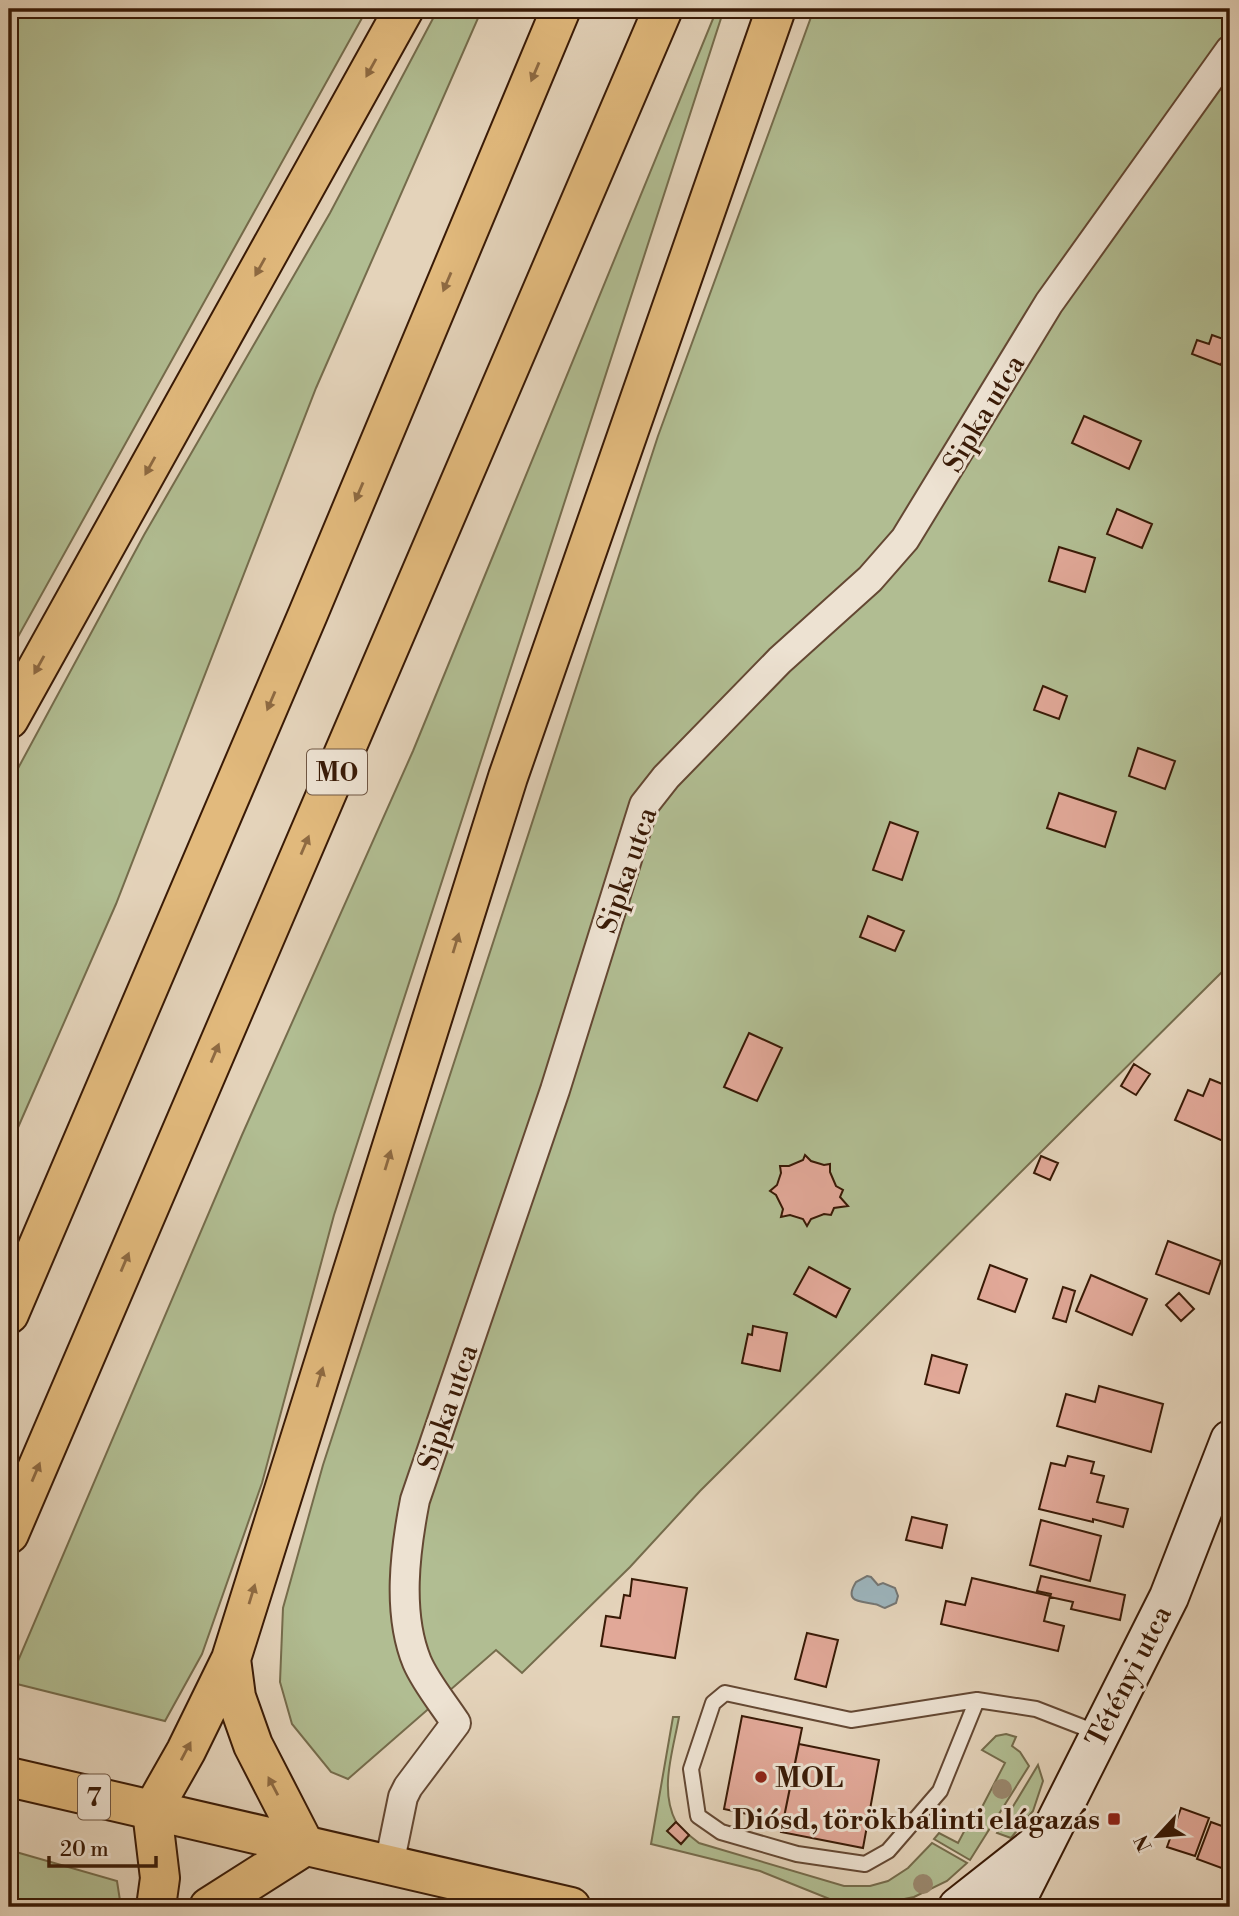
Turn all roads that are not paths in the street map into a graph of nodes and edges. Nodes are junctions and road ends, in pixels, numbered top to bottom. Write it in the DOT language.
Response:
graph roads {
  1 [pos="404,9"];
  2 [pos="561,9"];
  3 [pos="663,9"];
  4 [pos="776,9"];
  5 [pos="1230,50"];
  6 [pos="9,719"];
  7 [pos="9,1314"];
  8 [pos="1230,1440"];
  9 [pos="9,1534"];
  10 [pos="231,1659"];
  11 [pos="978,1700"];
  12 [pos="1100,1733"];
  13 [pos="22,1780"];
  14 [pos="152,1811"];
  15 [pos="1049,1835"];
  16 [pos="305,1846"];
  17 [pos="389,1865"];
  18 [pos="509,1900"];
  19 [pos="156,1907"];
  20 [pos="209,1907"];
  21 [pos="571,1907"];
  22 [pos="958,1907"];
  23 [pos="1013,1907"];
  1 -- 6 [label="main road, one-way"];
  2 -- 7 [label="main road, one-way"];
  9 -- 3 [label="main road, M0, one-way"];
  10 -- 4 [label="main road, one-way"];
  5 -- 17 [label="street, Sipka utca"];
  8 -- 12 [label="street, Tétényi utca"];
  14 -- 10 [label="main road, one-way"];
  16 -- 10 [label="main road, one-way"];
  11 -- 11 [label="lane"];
  11 -- 12 [label="lane"];
  12 -- 15 [label="street, Tétényi utca"];
  13 -- 14 [label="main road, 7"];
  14 -- 16 [label="main road, 7"];
  14 -- 19 [label="main road"];
  15 -- 22 [label="street"];
  15 -- 23 [label="street, Tétényi utca"];
  16 -- 17 [label="main road, 7"];
  16 -- 20 [label="main road"];
  17 -- 18 [label="main road, 7"];
  18 -- 21 [label="main road, 7"];
}
